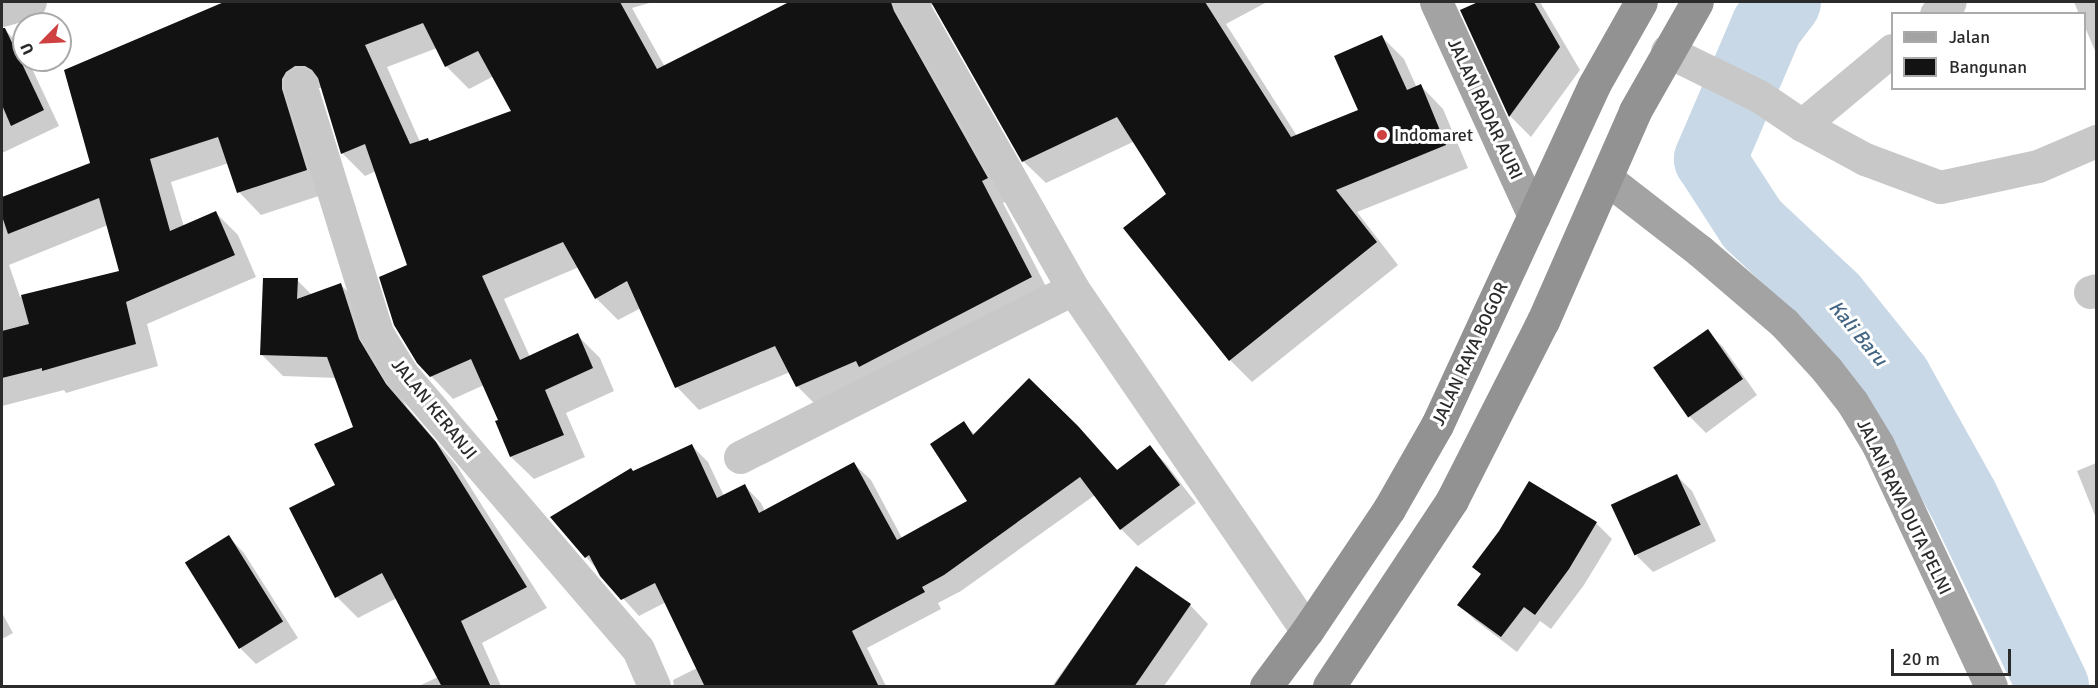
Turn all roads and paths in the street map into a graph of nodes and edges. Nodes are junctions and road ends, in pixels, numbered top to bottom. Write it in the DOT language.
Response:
graph roads {
  1 [pos="30,2"];
  2 [pos="910,2"];
  3 [pos="1436,2"];
  4 [pos="1641,2"];
  5 [pos="1697,2"];
  6 [pos="1950,2"];
  7 [pos="2,10"];
  8 [pos="1938,12"];
  9 [pos="1891,52"];
  10 [pos="1680,58"];
  11 [pos="300,84"];
  12 [pos="1802,125"];
  13 [pos="2097,141"];
  14 [pos="1606,178"];
  15 [pos="1534,216"];
  16 [pos="1073,289"];
  17 [pos="740,457"];
  18 [pos="1307,631"];
  19 [pos="654,687"];
  20 [pos="1266,687"];
  21 [pos="1329,687"];
  22 [pos="1991,687"];
  1 -- 7 [label="street"];
  2 -- 16 [label="street"];
  3 -- 15 [label="main road, JALAN RADAR AURI"];
  4 -- 15 [label="highway, JALAN RAYA BOGOR"];
  5 -- 10 [label="highway"];
  6 -- 8 [label="street"];
  9 -- 12 [label="street"];
  10 -- 12 [label="street"];
  10 -- 14 [label="highway"];
  11 -- 19 [label="street, JALAN KERANJI"];
  12 -- 13 [label="street"];
  14 -- 21 [label="highway"];
  14 -- 22 [label="main road, JALAN RAYA DUTA PELNI"];
  15 -- 18 [label="highway, JALAN RAYA BOGOR"];
  16 -- 17 [label="street"];
  16 -- 18 [label="street"];
  18 -- 20 [label="highway, JALAN RAYA BOGOR"];
}
